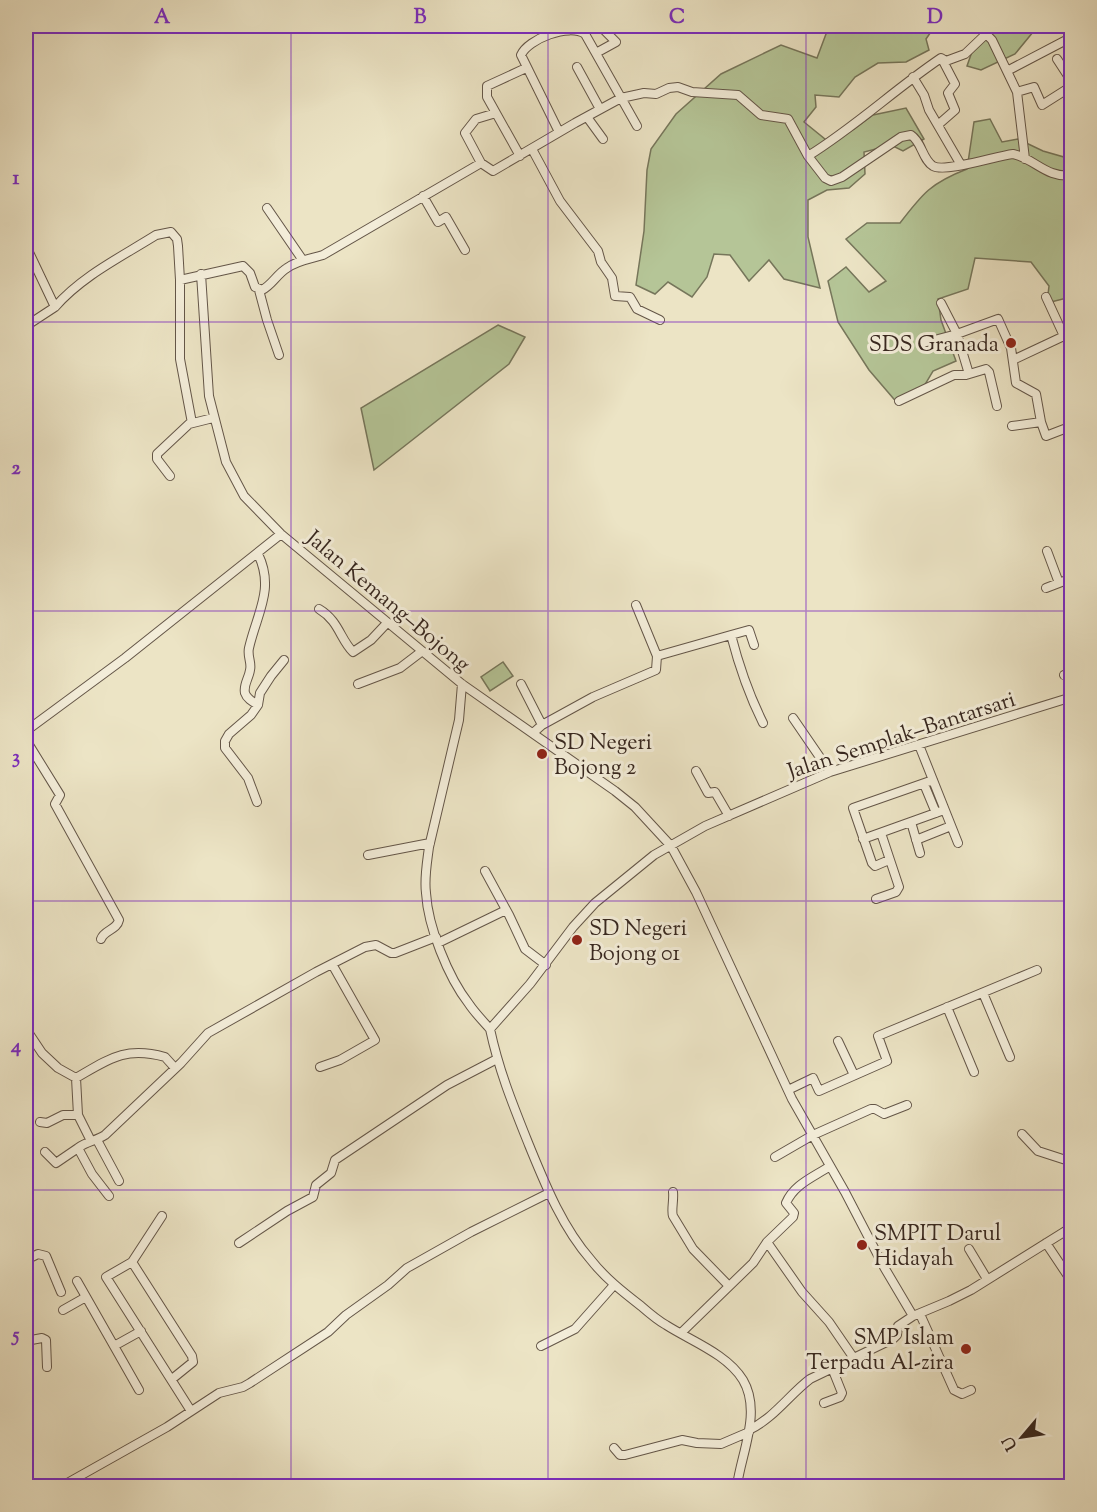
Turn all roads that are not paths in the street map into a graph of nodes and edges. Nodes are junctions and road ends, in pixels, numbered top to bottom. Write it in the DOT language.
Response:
graph roads {
  1 [pos="603,26"];
  2 [pos="1071,37"];
  3 [pos="596,53"];
  4 [pos="1057,59"];
  5 [pos="943,61"];
  6 [pos="577,67"];
  7 [pos="526,68"];
  8 [pos="1007,71"];
  9 [pos="914,77"];
  10 [pos="1071,84"];
  11 [pos="1017,92"];
  12 [pos="621,98"];
  13 [pos="600,110"];
  14 [pos="496,113"];
  15 [pos="587,117"];
  16 [pos="939,124"];
  17 [pos="637,126"];
  18 [pos="559,132"];
  19 [pos="603,139"];
  20 [pos="532,149"];
  21 [pos="520,156"];
  22 [pos="808,156"];
  23 [pos="1025,159"];
  24 [pos="481,163"];
  25 [pos="961,165"];
  26 [pos="1071,175"];
  27 [pos="423,195"];
  28 [pos="267,208"];
  29 [pos="26,246"];
  30 [pos="465,250"];
  31 [pos="302,259"];
  32 [pos="201,274"];
  33 [pos="180,280"];
  34 [pos="259,290"];
  35 [pos="1046,297"];
  36 [pos="941,303"];
  37 [pos="55,308"];
  38 [pos="660,320"];
  39 [pos="26,326"];
  40 [pos="957,334"];
  41 [pos="1064,336"];
  42 [pos="923,343"];
  43 [pos="1071,343"];
  44 [pos="279,355"];
  45 [pos="1013,360"];
  46 [pos="969,374"];
  47 [pos="899,401"];
  48 [pos="997,406"];
  49 [pos="213,418"];
  50 [pos="1041,422"];
  51 [pos="192,423"];
  52 [pos="1012,426"];
  53 [pos="1071,426"];
  54 [pos="170,476"];
  55 [pos="281,534"];
  56 [pos="1047,551"];
  57 [pos="258,554"];
  58 [pos="1071,578"];
  59 [pos="1059,582"];
  60 [pos="1046,588"];
  61 [pos="636,605"];
  62 [pos="318,609"];
  63 [pos="387,623"];
  64 [pos="731,635"];
  65 [pos="754,645"];
  66 [pos="421,652"];
  67 [pos="657,656"];
  68 [pos="284,660"];
  69 [pos="358,684"];
  70 [pos="462,684"];
  71 [pos="521,684"];
  72 [pos="1071,697"];
  73 [pos="258,705"];
  74 [pos="793,718"];
  75 [pos="763,723"];
  76 [pos="542,725"];
  77 [pos="26,730"];
  78 [pos="533,733"];
  79 [pos="26,740"];
  80 [pos="919,745"];
  81 [pos="696,771"];
  82 [pos="830,772"];
  83 [pos="928,782"];
  84 [pos="257,802"];
  85 [pos="940,811"];
  86 [pos="729,816"];
  87 [pos="911,822"];
  88 [pos="951,826"];
  89 [pos="881,833"];
  90 [pos="864,839"];
  91 [pos="916,840"];
  92 [pos="430,843"];
  93 [pos="958,843"];
  94 [pos="671,846"];
  95 [pos="920,853"];
  96 [pos="368,855"];
  97 [pos="889,860"];
  98 [pos="484,871"];
  99 [pos="876,899"];
  100 [pos="506,910"];
  101 [pos="101,939"];
  102 [pos="437,940"];
  103 [pos="332,964"];
  104 [pos="546,965"];
  105 [pos="1037,970"];
  106 [pos="983,993"];
  107 [pos="947,1007"];
  108 [pos="26,1029"];
  109 [pos="490,1029"];
  110 [pos="838,1041"];
  111 [pos="1010,1057"];
  112 [pos="497,1059"];
  113 [pos="320,1067"];
  114 [pos="175,1068"];
  115 [pos="974,1072"];
  116 [pos="854,1075"];
  117 [pos="76,1078"];
  118 [pos="788,1090"];
  119 [pos="907,1105"];
  120 [pos="78,1115"];
  121 [pos="40,1122"];
  122 [pos="1022,1134"];
  123 [pos="813,1135"];
  124 [pos="94,1141"];
  125 [pos="78,1148"];
  126 [pos="45,1152"];
  127 [pos="775,1158"];
  128 [pos="1071,1162"];
  129 [pos="830,1166"];
  130 [pos="119,1182"];
  131 [pos="673,1192"];
  132 [pos="549,1193"];
  133 [pos="109,1196"];
  134 [pos="162,1216"];
  135 [pos="1071,1227"];
  136 [pos="767,1242"];
  137 [pos="239,1243"];
  138 [pos="1046,1243"];
  139 [pos="969,1249"];
  140 [pos="26,1260"];
  141 [pos="132,1262"];
  142 [pos="987,1279"];
  143 [pos="77,1281"];
  144 [pos="1071,1282"];
  145 [pos="614,1285"];
  146 [pos="729,1286"];
  147 [pos="62,1292"];
  148 [pos="86,1297"];
  149 [pos="63,1311"];
  150 [pos="916,1315"];
  151 [pos="141,1331"];
  152 [pos="681,1333"];
  153 [pos="26,1341"];
  154 [pos="114,1346"];
  155 [pos="541,1346"];
  156 [pos="853,1357"];
  157 [pos="47,1367"];
  158 [pos="832,1368"];
  159 [pos="172,1380"];
  160 [pos="140,1390"];
  161 [pos="971,1390"];
  162 [pos="824,1403"];
  163 [pos="191,1411"];
  164 [pos="749,1431"];
  165 [pos="614,1448"];
  166 [pos="26,1477"];
  167 [pos="31,1486"];
  168 [pos="62,1486"];
  169 [pos="737,1486"];
  1 -- 3 [label="street"];
  2 -- 8 [label="street"];
  3 -- 7 [label="street"];
  3 -- 12 [label="street"];
  4 -- 10 [label="street"];
  5 -- 8 [label="street"];
  5 -- 9 [label="street"];
  5 -- 16 [label="street"];
  6 -- 13 [label="street"];
  7 -- 14 [label="street"];
  7 -- 18 [label="street"];
  8 -- 11 [label="street"];
  9 -- 16 [label="street"];
  9 -- 22 [label="street"];
  10 -- 11 [label="street"];
  11 -- 23 [label="street"];
  12 -- 13 [label="street"];
  12 -- 17 [label="street"];
  12 -- 22 [label="street"];
  13 -- 15 [label="street"];
  14 -- 21 [label="street"];
  14 -- 24 [label="street"];
  15 -- 18 [label="street"];
  15 -- 19 [label="street"];
  16 -- 25 [label="street"];
  18 -- 20 [label="street"];
  20 -- 21 [label="street"];
  20 -- 38 [label="street"];
  21 -- 24 [label="street"];
  22 -- 25 [label="street"];
  23 -- 25 [label="street"];
  23 -- 26 [label="street"];
  24 -- 27 [label="street"];
  27 -- 30 [label="street"];
  27 -- 31 [label="street"];
  28 -- 31 [label="street"];
  29 -- 37 [label="street"];
  31 -- 34 [label="street"];
  32 -- 33 [label="street"];
  32 -- 34 [label="street"];
  32 -- 49 [label="street"];
  33 -- 37 [label="street"];
  33 -- 51 [label="street"];
  34 -- 44 [label="street"];
  35 -- 41 [label="street"];
  36 -- 40 [label="street"];
  37 -- 39 [label="street"];
  40 -- 42 [label="street"];
  40 -- 45 [label="street"];
  40 -- 46 [label="street"];
  41 -- 43 [label="street"];
  41 -- 45 [label="street"];
  45 -- 50 [label="street"];
  46 -- 47 [label="street"];
  46 -- 48 [label="street"];
  49 -- 51 [label="street"];
  49 -- 55 [label="street"];
  50 -- 52 [label="street"];
  50 -- 53 [label="street"];
  51 -- 54 [label="street"];
  55 -- 57 [label="street, Jalan Kemang–Bojong"];
  55 -- 63 [label="street, Jalan Kemang–Bojong"];
  56 -- 59 [label="street"];
  57 -- 73 [label="street"];
  57 -- 77 [label="street, Jalan Kemang–Bojong"];
  58 -- 59 [label="street"];
  59 -- 60 [label="street"];
  61 -- 67 [label="street"];
  62 -- 63 [label="street"];
  63 -- 66 [label="street, Jalan Kemang–Bojong"];
  64 -- 65 [label="street"];
  64 -- 67 [label="street"];
  64 -- 75 [label="street"];
  66 -- 69 [label="street"];
  66 -- 70 [label="street, Jalan Kemang–Bojong"];
  67 -- 76 [label="street"];
  68 -- 73 [label="street"];
  70 -- 78 [label="street, Jalan Kemang–Bojong"];
  70 -- 92 [label="street"];
  71 -- 76 [label="street"];
  72 -- 80 [label="street, Jalan Semplak–Bantarsari"];
  73 -- 84 [label="street"];
  74 -- 82 [label="street"];
  76 -- 78 [label="street"];
  78 -- 94 [label="street, Jalan Kemang–Bojong"];
  79 -- 101 [label="street"];
  80 -- 82 [label="street, Jalan Semplak–Bantarsari"];
  80 -- 83 [label="street"];
  81 -- 86 [label="street"];
  82 -- 86 [label="street, Jalan Semplak–Bantarsari"];
  83 -- 85 [label="street"];
  83 -- 90 [label="street"];
  85 -- 87 [label="street"];
  85 -- 88 [label="street"];
  86 -- 94 [label="street, Jalan Semplak–Bantarsari"];
  87 -- 89 [label="street"];
  87 -- 91 [label="street"];
  88 -- 91 [label="street"];
  88 -- 93 [label="street"];
  89 -- 90 [label="street"];
  89 -- 97 [label="street"];
  90 -- 97 [label="street"];
  91 -- 95 [label="street"];
  92 -- 96 [label="street"];
  92 -- 102 [label="street"];
  94 -- 104 [label="street, Jalan Semplak–Bantarsari"];
  94 -- 118 [label="street, Jalan Kemang–Bojong"];
  97 -- 99 [label="street"];
  98 -- 100 [label="street"];
  100 -- 102 [label="street"];
  100 -- 104 [label="street"];
  102 -- 103 [label="street"];
  102 -- 109 [label="street"];
  103 -- 113 [label="street"];
  103 -- 114 [label="street"];
  104 -- 109 [label="street, Jalan Semplak–Bantarsari"];
  105 -- 106 [label="street"];
  106 -- 107 [label="street"];
  106 -- 111 [label="street"];
  107 -- 115 [label="street"];
  107 -- 116 [label="street"];
  108 -- 117 [label="street"];
  109 -- 112 [label="street"];
  110 -- 116 [label="street"];
  112 -- 132 [label="street"];
  112 -- 137 [label="street"];
  114 -- 117 [label="street"];
  114 -- 124 [label="street"];
  116 -- 118 [label="street"];
  117 -- 120 [label="street"];
  118 -- 123 [label="street, Jalan Kemang–Bojong"];
  119 -- 123 [label="street"];
  120 -- 121 [label="street"];
  120 -- 124 [label="street"];
  122 -- 128 [label="street"];
  123 -- 127 [label="street"];
  123 -- 129 [label="street, Jalan Kemang–Bojong"];
  124 -- 125 [label="street"];
  124 -- 130 [label="street"];
  125 -- 126 [label="street"];
  125 -- 133 [label="street"];
  129 -- 136 [label="street"];
  129 -- 150 [label="street, Jalan Kemang–Bojong"];
  131 -- 146 [label="street"];
  132 -- 145 [label="street"];
  132 -- 163 [label="street"];
  134 -- 141 [label="street"];
  135 -- 138 [label="street"];
  136 -- 146 [label="street"];
  136 -- 156 [label="street"];
  138 -- 142 [label="street"];
  138 -- 144 [label="street"];
  139 -- 142 [label="street"];
  140 -- 147 [label="street"];
  141 -- 151 [label="street"];
  141 -- 159 [label="street"];
  142 -- 150 [label="street"];
  143 -- 148 [label="street"];
  145 -- 152 [label="street"];
  145 -- 155 [label="street"];
  146 -- 152 [label="street"];
  148 -- 149 [label="street"];
  148 -- 154 [label="street"];
  150 -- 156 [label="street"];
  150 -- 161 [label="street, Jalan Kemang–Bojong"];
  151 -- 154 [label="street"];
  151 -- 159 [label="street"];
  152 -- 164 [label="street"];
  153 -- 157 [label="street"];
  154 -- 160 [label="street"];
  156 -- 158 [label="street"];
  158 -- 162 [label="street"];
  158 -- 164 [label="street"];
  159 -- 163 [label="street"];
  163 -- 168 [label="street"];
  164 -- 165 [label="street"];
  164 -- 169 [label="street"];
  166 -- 167 [label="street"];
}
